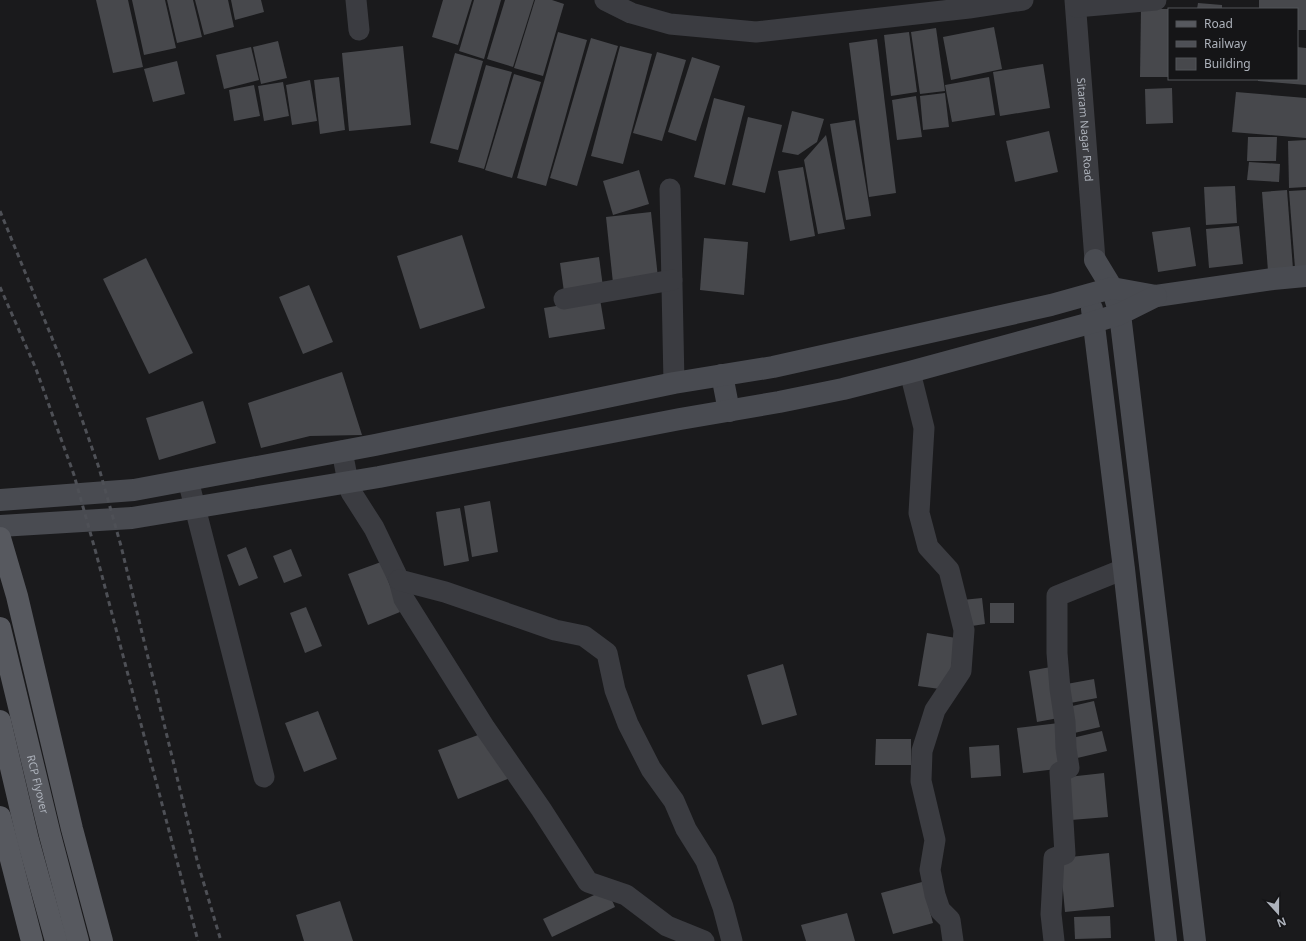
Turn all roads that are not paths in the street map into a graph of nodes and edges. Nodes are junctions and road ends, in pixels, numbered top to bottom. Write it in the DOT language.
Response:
graph roads {
  1 [pos="356,0"];
  2 [pos="605,0"];
  3 [pos="1023,0"];
  4 [pos="1156,0"];
  5 [pos="1076,4"];
  6 [pos="359,30"];
  7 [pos="670,189"];
  8 [pos="1095,260"];
  9 [pos="1306,276"];
  10 [pos="672,280"];
  11 [pos="1112,288"];
  12 [pos="1090,294"];
  13 [pos="1156,296"];
  14 [pos="564,299"];
  15 [pos="1120,314"];
  16 [pos="1094,322"];
  17 [pos="910,372"];
  18 [pos="722,375"];
  19 [pos="674,383"];
  20 [pos="729,411"];
  21 [pos="342,452"];
  22 [pos="188,480"];
  23 [pos="348,482"];
  24 [pos="0,500"];
  25 [pos="195,508"];
  26 [pos="0,526"];
  27 [pos="0,538"];
  28 [pos="1124,569"];
  29 [pos="400,580"];
  30 [pos="0,628"];
  31 [pos="0,722"];
  32 [pos="264,778"];
  33 [pos="0,817"];
  34 [pos="32,941"];
  35 [pos="56,941"];
  36 [pos="78,941"];
  37 [pos="102,941"];
  38 [pos="704,941"];
  39 [pos="732,941"];
  40 [pos="953,941"];
  41 [pos="1054,941"];
  42 [pos="1166,941"];
  43 [pos="1195,941"];
  1 -- 6 [label="street"];
  2 -- 3 [label="street"];
  4 -- 5 [label="street"];
  5 -- 8 [label="street, Sitaram Nagar Road"];
  7 -- 10 [label="street"];
  8 -- 11 [label="street"];
  8 -- 12 [label="street"];
  9 -- 13 [label="street"];
  10 -- 14 [label="street"];
  10 -- 19 [label="street"];
  11 -- 12 [label="street"];
  11 -- 13 [label="street"];
  11 -- 15 [label="street"];
  12 -- 16 [label="street"];
  12 -- 18 [label="street"];
  13 -- 15 [label="street"];
  15 -- 16 [label="street"];
  15 -- 43 [label="street"];
  16 -- 17 [label="street"];
  16 -- 28 [label="street"];
  17 -- 20 [label="street"];
  17 -- 40 [label="street"];
  18 -- 19 [label="street"];
  18 -- 20 [label="street"];
  19 -- 21 [label="street"];
  20 -- 23 [label="street"];
  21 -- 22 [label="street"];
  21 -- 23 [label="street"];
  22 -- 24 [label="street"];
  22 -- 25 [label="street"];
  23 -- 25 [label="street"];
  23 -- 29 [label="street"];
  25 -- 26 [label="street"];
  25 -- 32 [label="street"];
  27 -- 37 [label="main road"];
  28 -- 41 [label="street"];
  28 -- 42 [label="street"];
  29 -- 38 [label="street"];
  29 -- 39 [label="street"];
  30 -- 36 [label="main road, RCP Flyover"];
  31 -- 35 [label="main road, RCP Flyover"];
  33 -- 34 [label="main road"];
}
